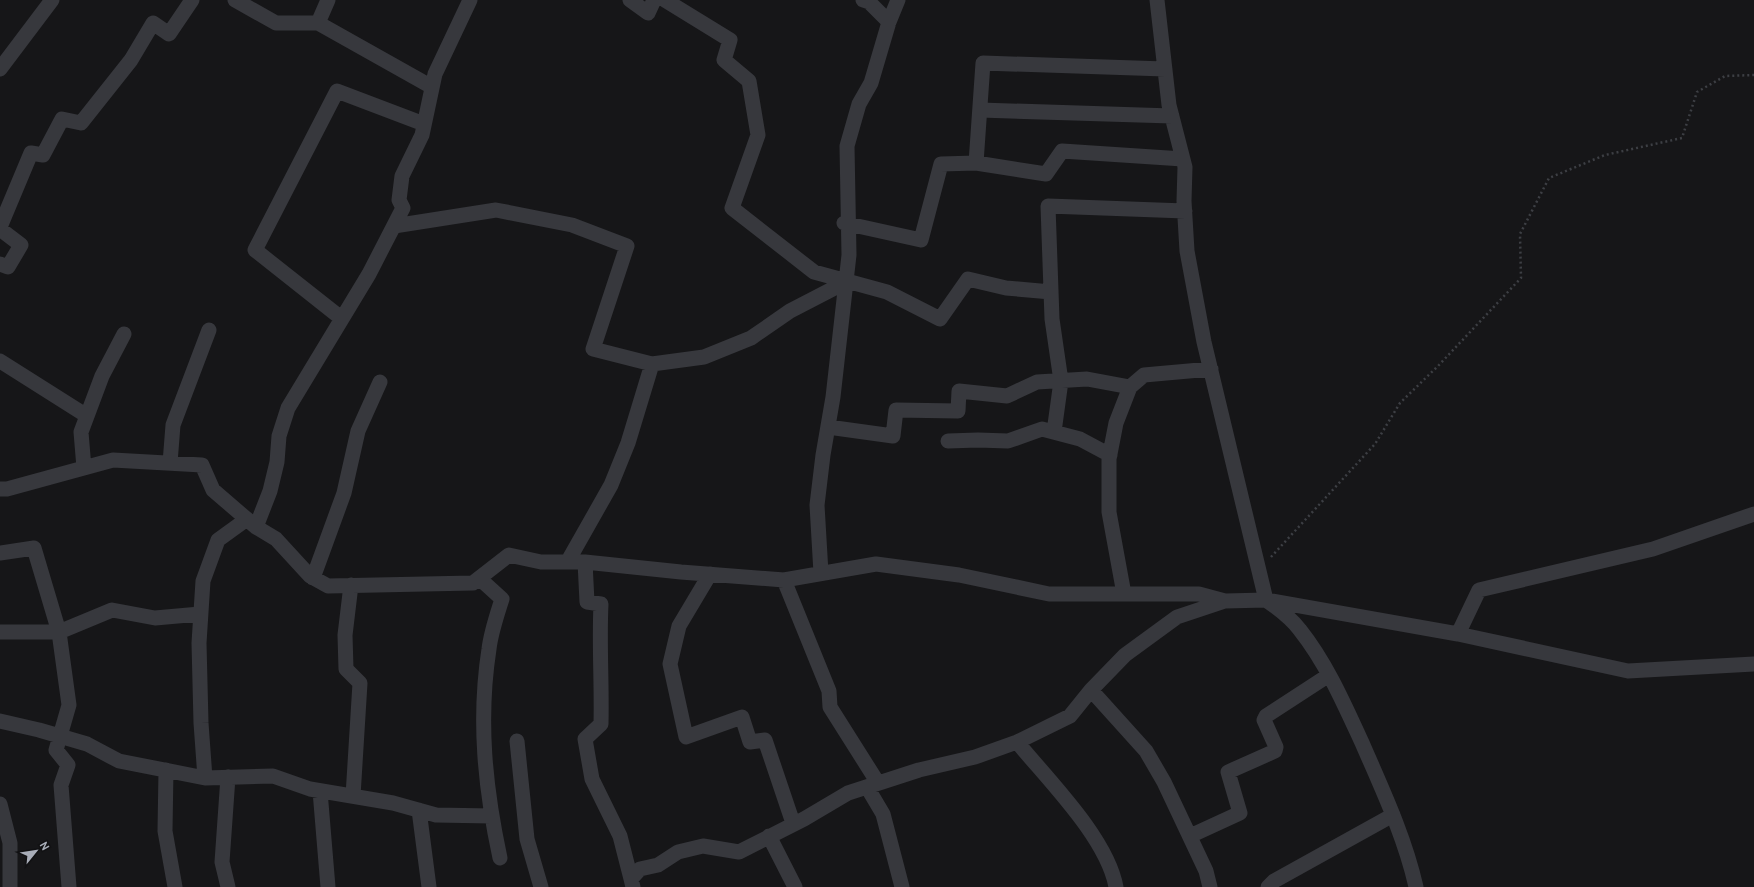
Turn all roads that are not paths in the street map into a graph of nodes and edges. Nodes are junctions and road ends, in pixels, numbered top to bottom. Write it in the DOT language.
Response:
graph roads {
  1 [pos="52,0"];
  2 [pos="192,0"];
  3 [pos="235,0"];
  4 [pos="328,0"];
  5 [pos="470,0"];
  6 [pos="630,0"];
  7 [pos="654,0"];
  8 [pos="665,0"];
  9 [pos="862,0"];
  10 [pos="898,0"];
  11 [pos="1157,0"];
  12 [pos="889,22"];
  13 [pos="318,23"];
  14 [pos="0,68"];
  15 [pos="1165,69"];
  16 [pos="432,87"];
  17 [pos="980,110"];
  18 [pos="1172,116"];
  19 [pos="424,124"];
  20 [pos="1183,158"];
  21 [pos="976,163"];
  22 [pos="1185,212"];
  23 [pos="846,223"];
  24 [pos="394,226"];
  25 [pos="0,228"];
  26 [pos="0,264"];
  27 [pos="846,282"];
  28 [pos="1051,292"];
  29 [pos="341,318"];
  30 [pos="209,330"];
  31 [pos="124,334"];
  32 [pos="0,361"];
  33 [pos="652,364"];
  34 [pos="1211,369"];
  35 [pos="1061,381"];
  36 [pos="380,382"];
  37 [pos="1130,387"];
  38 [pos="87,416"];
  39 [pos="828,427"];
  40 [pos="1054,432"];
  41 [pos="948,441"];
  42 [pos="1110,454"];
  43 [pos="170,463"];
  44 [pos="84,468"];
  45 [pos="0,489"];
  46 [pos="1754,514"];
  47 [pos="251,523"];
  48 [pos="0,553"];
  49 [pos="568,561"];
  50 [pos="585,562"];
  51 [pos="821,573"];
  52 [pos="710,574"];
  53 [pos="313,578"];
  54 [pos="479,578"];
  55 [pos="784,580"];
  56 [pos="352,585"];
  57 [pos="1124,594"];
  58 [pos="1266,600"];
  59 [pos="1225,601"];
  60 [pos="200,614"];
  61 [pos="0,632"];
  62 [pos="59,632"];
  63 [pos="1458,634"];
  64 [pos="1754,664"];
  65 [pos="1329,675"];
  66 [pos="1091,690"];
  67 [pos="0,721"];
  68 [pos="60,736"];
  69 [pos="517,741"];
  70 [pos="1017,742"];
  71 [pos="166,770"];
  72 [pos="228,777"];
  73 [pos="205,778"];
  74 [pos="872,785"];
  75 [pos="320,790"];
  76 [pos="353,796"];
  77 [pos="0,804"];
  78 [pos="419,810"];
  79 [pos="1393,815"];
  80 [pos="491,816"];
  81 [pos="794,823"];
  82 [pos="769,836"];
  83 [pos="1190,836"];
  84 [pos="500,858"];
  85 [pos="632,883"];
  86 [pos="10,887"];
  87 [pos="69,887"];
  88 [pos="175,887"];
  89 [pos="228,887"];
  90 [pos="328,887"];
  91 [pos="429,887"];
  92 [pos="541,887"];
  93 [pos="795,887"];
  94 [pos="902,887"];
  95 [pos="1116,887"];
  96 [pos="1210,887"];
  97 [pos="1268,887"];
  98 [pos="1416,887"];
  1 -- 14 [label="street"];
  2 -- 25 [label="street"];
  3 -- 13 [label="street"];
  4 -- 13 [label="street"];
  5 -- 16 [label="street"];
  6 -- 7 [label="street"];
  8 -- 27 [label="street"];
  9 -- 12 [label="street"];
  10 -- 12 [label="street"];
  11 -- 15 [label="street"];
  12 -- 23 [label="street"];
  13 -- 16 [label="street"];
  15 -- 17 [label="street"];
  15 -- 18 [label="street"];
  16 -- 19 [label="street"];
  17 -- 18 [label="street"];
  17 -- 21 [label="street"];
  18 -- 20 [label="street"];
  19 -- 24 [label="street"];
  19 -- 29 [label="street"];
  20 -- 21 [label="street"];
  20 -- 22 [label="street"];
  21 -- 23 [label="street"];
  22 -- 28 [label="street"];
  22 -- 34 [label="street"];
  23 -- 27 [label="street"];
  24 -- 29 [label="street"];
  24 -- 33 [label="street"];
  25 -- 26 [label="street"];
  27 -- 28 [label="street"];
  27 -- 33 [label="street"];
  27 -- 39 [label="street"];
  28 -- 35 [label="street"];
  29 -- 47 [label="street"];
  30 -- 43 [label="street"];
  31 -- 38 [label="street"];
  32 -- 38 [label="street"];
  33 -- 49 [label="street"];
  34 -- 37 [label="street"];
  34 -- 58 [label="street"];
  35 -- 37 [label="street"];
  35 -- 39 [label="street"];
  35 -- 40 [label="street"];
  36 -- 53 [label="street"];
  37 -- 42 [label="street"];
  38 -- 44 [label="street"];
  39 -- 51 [label="street"];
  40 -- 41 [label="street"];
  40 -- 42 [label="street"];
  42 -- 57 [label="street"];
  43 -- 44 [label="street"];
  43 -- 47 [label="street"];
  44 -- 45 [label="street"];
  46 -- 63 [label="street"];
  47 -- 53 [label="street"];
  47 -- 60 [label="street"];
  48 -- 62 [label="street"];
  49 -- 50 [label="street"];
  49 -- 54 [label="street"];
  50 -- 52 [label="street"];
  50 -- 85 [label="street"];
  51 -- 55 [label="street"];
  51 -- 57 [label="street"];
  52 -- 55 [label="street"];
  52 -- 81 [label="street"];
  53 -- 56 [label="street"];
  54 -- 56 [label="street"];
  54 -- 80 [label="street"];
  55 -- 74 [label="street"];
  56 -- 76 [label="street"];
  57 -- 59 [label="street"];
  58 -- 59 [label="street"];
  58 -- 63 [label="street"];
  58 -- 65 [label="street"];
  59 -- 66 [label="street"];
  60 -- 62 [label="street"];
  60 -- 73 [label="street"];
  61 -- 62 [label="street"];
  62 -- 68 [label="street"];
  63 -- 64 [label="street"];
  65 -- 79 [label="street"];
  65 -- 83 [label="street"];
  66 -- 70 [label="street"];
  66 -- 83 [label="street"];
  67 -- 68 [label="street"];
  68 -- 71 [label="street"];
  68 -- 87 [label="street"];
  69 -- 92 [label="street"];
  70 -- 74 [label="street"];
  70 -- 95 [label="street"];
  71 -- 73 [label="street"];
  71 -- 88 [label="street"];
  72 -- 73 [label="street"];
  72 -- 75 [label="street"];
  72 -- 89 [label="street"];
  74 -- 81 [label="street"];
  74 -- 94 [label="street"];
  75 -- 76 [label="street"];
  75 -- 90 [label="street"];
  76 -- 78 [label="street"];
  77 -- 86 [label="street"];
  78 -- 80 [label="street"];
  78 -- 91 [label="street"];
  79 -- 97 [label="street"];
  79 -- 98 [label="street"];
  80 -- 84 [label="street"];
  81 -- 82 [label="street"];
  82 -- 85 [label="street"];
  82 -- 93 [label="street"];
  83 -- 96 [label="street"];
}
